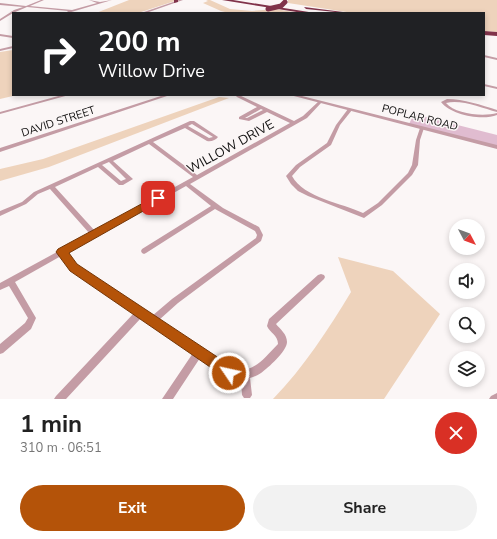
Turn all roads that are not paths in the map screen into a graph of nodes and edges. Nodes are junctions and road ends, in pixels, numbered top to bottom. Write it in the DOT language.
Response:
graph roads {
  1 [pos="43,0"];
  2 [pos="90,0"];
  3 [pos="111,0"];
  4 [pos="182,0"];
  5 [pos="224,0"];
  6 [pos="255,0"];
  7 [pos="176,1"];
  8 [pos="217,1"];
  9 [pos="285,1"];
  10 [pos="100,3"];
  11 [pos="0,4"];
  12 [pos="29,6"];
  13 [pos="231,7"];
  14 [pos="253,10"];
  15 [pos="72,11"];
  16 [pos="13,12"];
  17 [pos="68,12"];
  18 [pos="146,12"];
  19 [pos="306,12"];
  20 [pos="336,12"];
  21 [pos="12,13"];
  22 [pos="0,20"];
  23 [pos="485,33"];
  24 [pos="497,34"];
  25 [pos="0,35"];
  26 [pos="485,36"];
  27 [pos="12,37"];
  28 [pos="497,38"];
  29 [pos="11,47"];
  30 [pos="0,50"];
  31 [pos="485,56"];
  32 [pos="497,59"];
  33 [pos="485,85"];
  34 [pos="497,88"];
  35 [pos="63,96"];
  36 [pos="165,96"];
  37 [pos="238,96"];
  38 [pos="296,96"];
  39 [pos="320,102"];
  40 [pos="261,107"];
  41 [pos="267,110"];
  42 [pos="350,110"];
  43 [pos="497,112"];
  44 [pos="0,113"];
  45 [pos="293,123"];
  46 [pos="185,126"];
  47 [pos="422,128"];
  48 [pos="149,142"];
  49 [pos="497,147"];
  50 [pos="0,150"];
  51 [pos="108,160"];
  52 [pos="99,164"];
  53 [pos="197,177"];
  54 [pos="185,183"];
  55 [pos="51,186"];
  56 [pos="215,206"];
  57 [pos="0,214"];
  58 [pos="94,234"];
  59 [pos="144,251"];
  60 [pos="62,252"];
  61 [pos="321,277"];
  62 [pos="10,281"];
  63 [pos="0,286"];
  64 [pos="140,313"];
  65 [pos="152,321"];
  66 [pos="0,350"];
  67 [pos="199,352"];
  68 [pos="245,376"];
  69 [pos="247,395"];
  70 [pos="497,398"];
  71 [pos="59,399"];
  72 [pos="167,399"];
  73 [pos="494,399"];
  1 -- 12 [label="street"];
  2 -- 10 [label="street"];
  3 -- 10 [label="street"];
  4 -- 7 [label="street"];
  5 -- 19 [label="highway"];
  6 -- 20 [label="highway"];
  7 -- 18 [label="street"];
  8 -- 13 [label="highway"];
  9 -- 14 [label="highway, bridge"];
  10 -- 15 [label="street"];
  11 -- 12 [label="street"];
  12 -- 15 [label="street"];
  12 -- 16 [label="street"];
  15 -- 17 [label="street"];
  21 -- 22 [label="street"];
  23 -- 24 [label="highway"];
  25 -- 27 [label="street"];
  26 -- 28 [label="highway"];
  29 -- 30 [label="street"];
  31 -- 32 [label="street"];
  33 -- 34 [label="street"];
  35 -- 44 [label="street"];
  36 -- 50 [label="street, DAVID STREET"];
  37 -- 40 [label="street"];
  38 -- 39 [label="street, POPLAR ROAD"];
  39 -- 42 [label="street, POPLAR ROAD"];
  39 -- 45 [label="street, WILLOW DRIVE"];
  40 -- 41 [label="street"];
  40 -- 41 [label="street"];
  41 -- 45 [label="street"];
  42 -- 47 [label="street, POPLAR ROAD"];
  42 -- 47 [label="street"];
  43 -- 43 [label="street"];
  45 -- 53 [label="street, WILLOW DRIVE"];
  46 -- 46 [label="street"];
  46 -- 48 [label="street"];
  47 -- 49 [label="street, POPLAR ROAD"];
  48 -- 51 [label="street"];
  48 -- 53 [label="street"];
  51 -- 52 [label="street"];
  51 -- 52 [label="street"];
  52 -- 55 [label="street"];
  53 -- 54 [label="street, WILLOW DRIVE"];
  54 -- 56 [label="street"];
  54 -- 58 [label="street, WILLOW DRIVE"];
  55 -- 57 [label="street"];
  55 -- 58 [label="street"];
  56 -- 59 [label="street"];
  56 -- 65 [label="street"];
  58 -- 60 [label="street, WILLOW DRIVE"];
  60 -- 62 [label="street, WILLOW DRIVE"];
  60 -- 64 [label="street"];
  61 -- 68 [label="street"];
  62 -- 63 [label="street, WILLOW DRIVE"];
  62 -- 66 [label="street"];
  64 -- 65 [label="street"];
  64 -- 71 [label="street"];
  65 -- 67 [label="street"];
  67 -- 68 [label="street"];
  67 -- 72 [label="street"];
  68 -- 69 [label="street"];
  70 -- 73 [label="street"];
}
